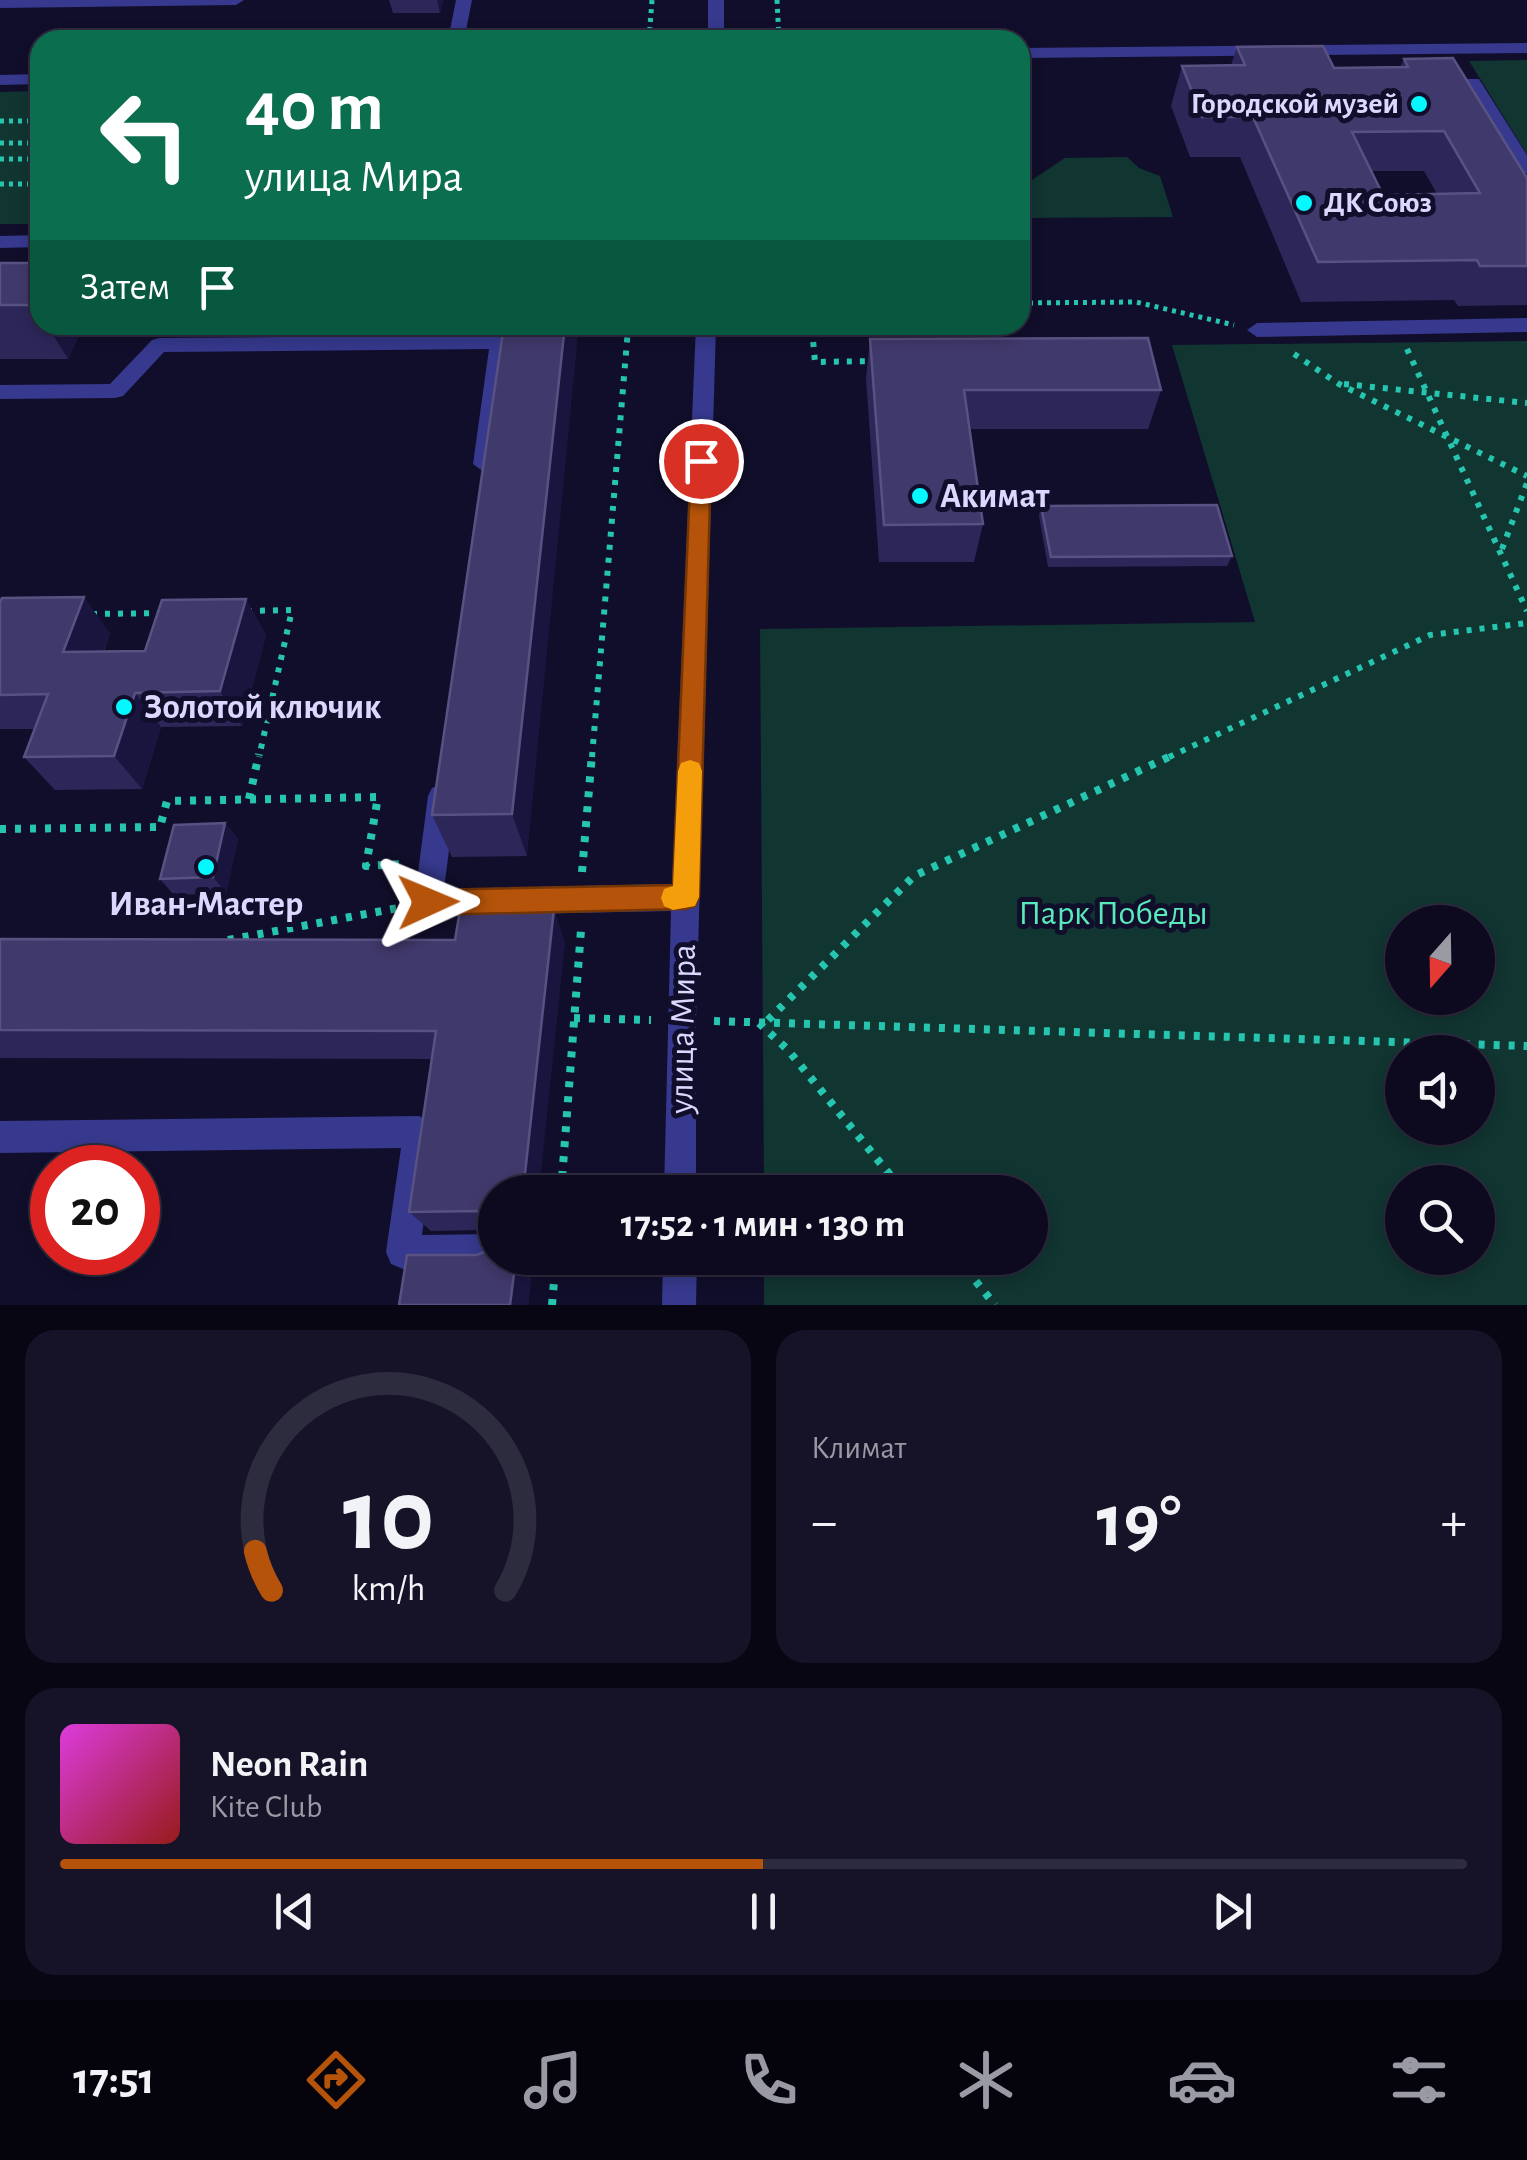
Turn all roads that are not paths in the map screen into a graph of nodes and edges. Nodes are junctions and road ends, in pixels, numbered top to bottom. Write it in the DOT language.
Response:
graph roads {
  1 [pos="198,0"];
  2 [pos="236,0"];
  3 [pos="464,0"];
  4 [pos="716,0"];
  5 [pos="0,3"];
  6 [pos="458,30"];
  7 [pos="716,30"];
  8 [pos="1527,38"];
  9 [pos="1030,41"];
  10 [pos="1527,48"];
  11 [pos="1030,53"];
  12 [pos="0,80"];
  13 [pos="30,80"];
  14 [pos="1473,83"];
  15 [pos="1527,170"];
  16 [pos="0,242"];
  17 [pos="30,242"];
  18 [pos="1527,324"];
  19 [pos="1258,330"];
  20 [pos="706,335"];
  21 [pos="0,392"];
  22 [pos="480,496"];
  23 [pos="446,767"];
  24 [pos="686,897"];
  25 [pos="0,1137"];
  26 [pos="680,1175"];
  27 [pos="478,1250"];
  28 [pos="679,1275"];
  29 [pos="678,1305"];
  1 -- 2 [label="street"];
  1 -- 5 [label="street"];
  3 -- 6 [label="street"];
  4 -- 7 [label="street"];
  8 -- 9 [label="street"];
  10 -- 11 [label="street"];
  12 -- 13 [label="street"];
  14 -- 15 [label="street"];
  16 -- 17 [label="street"];
  18 -- 19 [label="street"];
  20 -- 24 [label="street, улица Мира"];
  21 -- 22 [label="street"];
  23 -- 24 [label="street"];
  24 -- 26 [label="street, улица Мира"];
  25 -- 27 [label="street"];
  28 -- 29 [label="street"];
}
